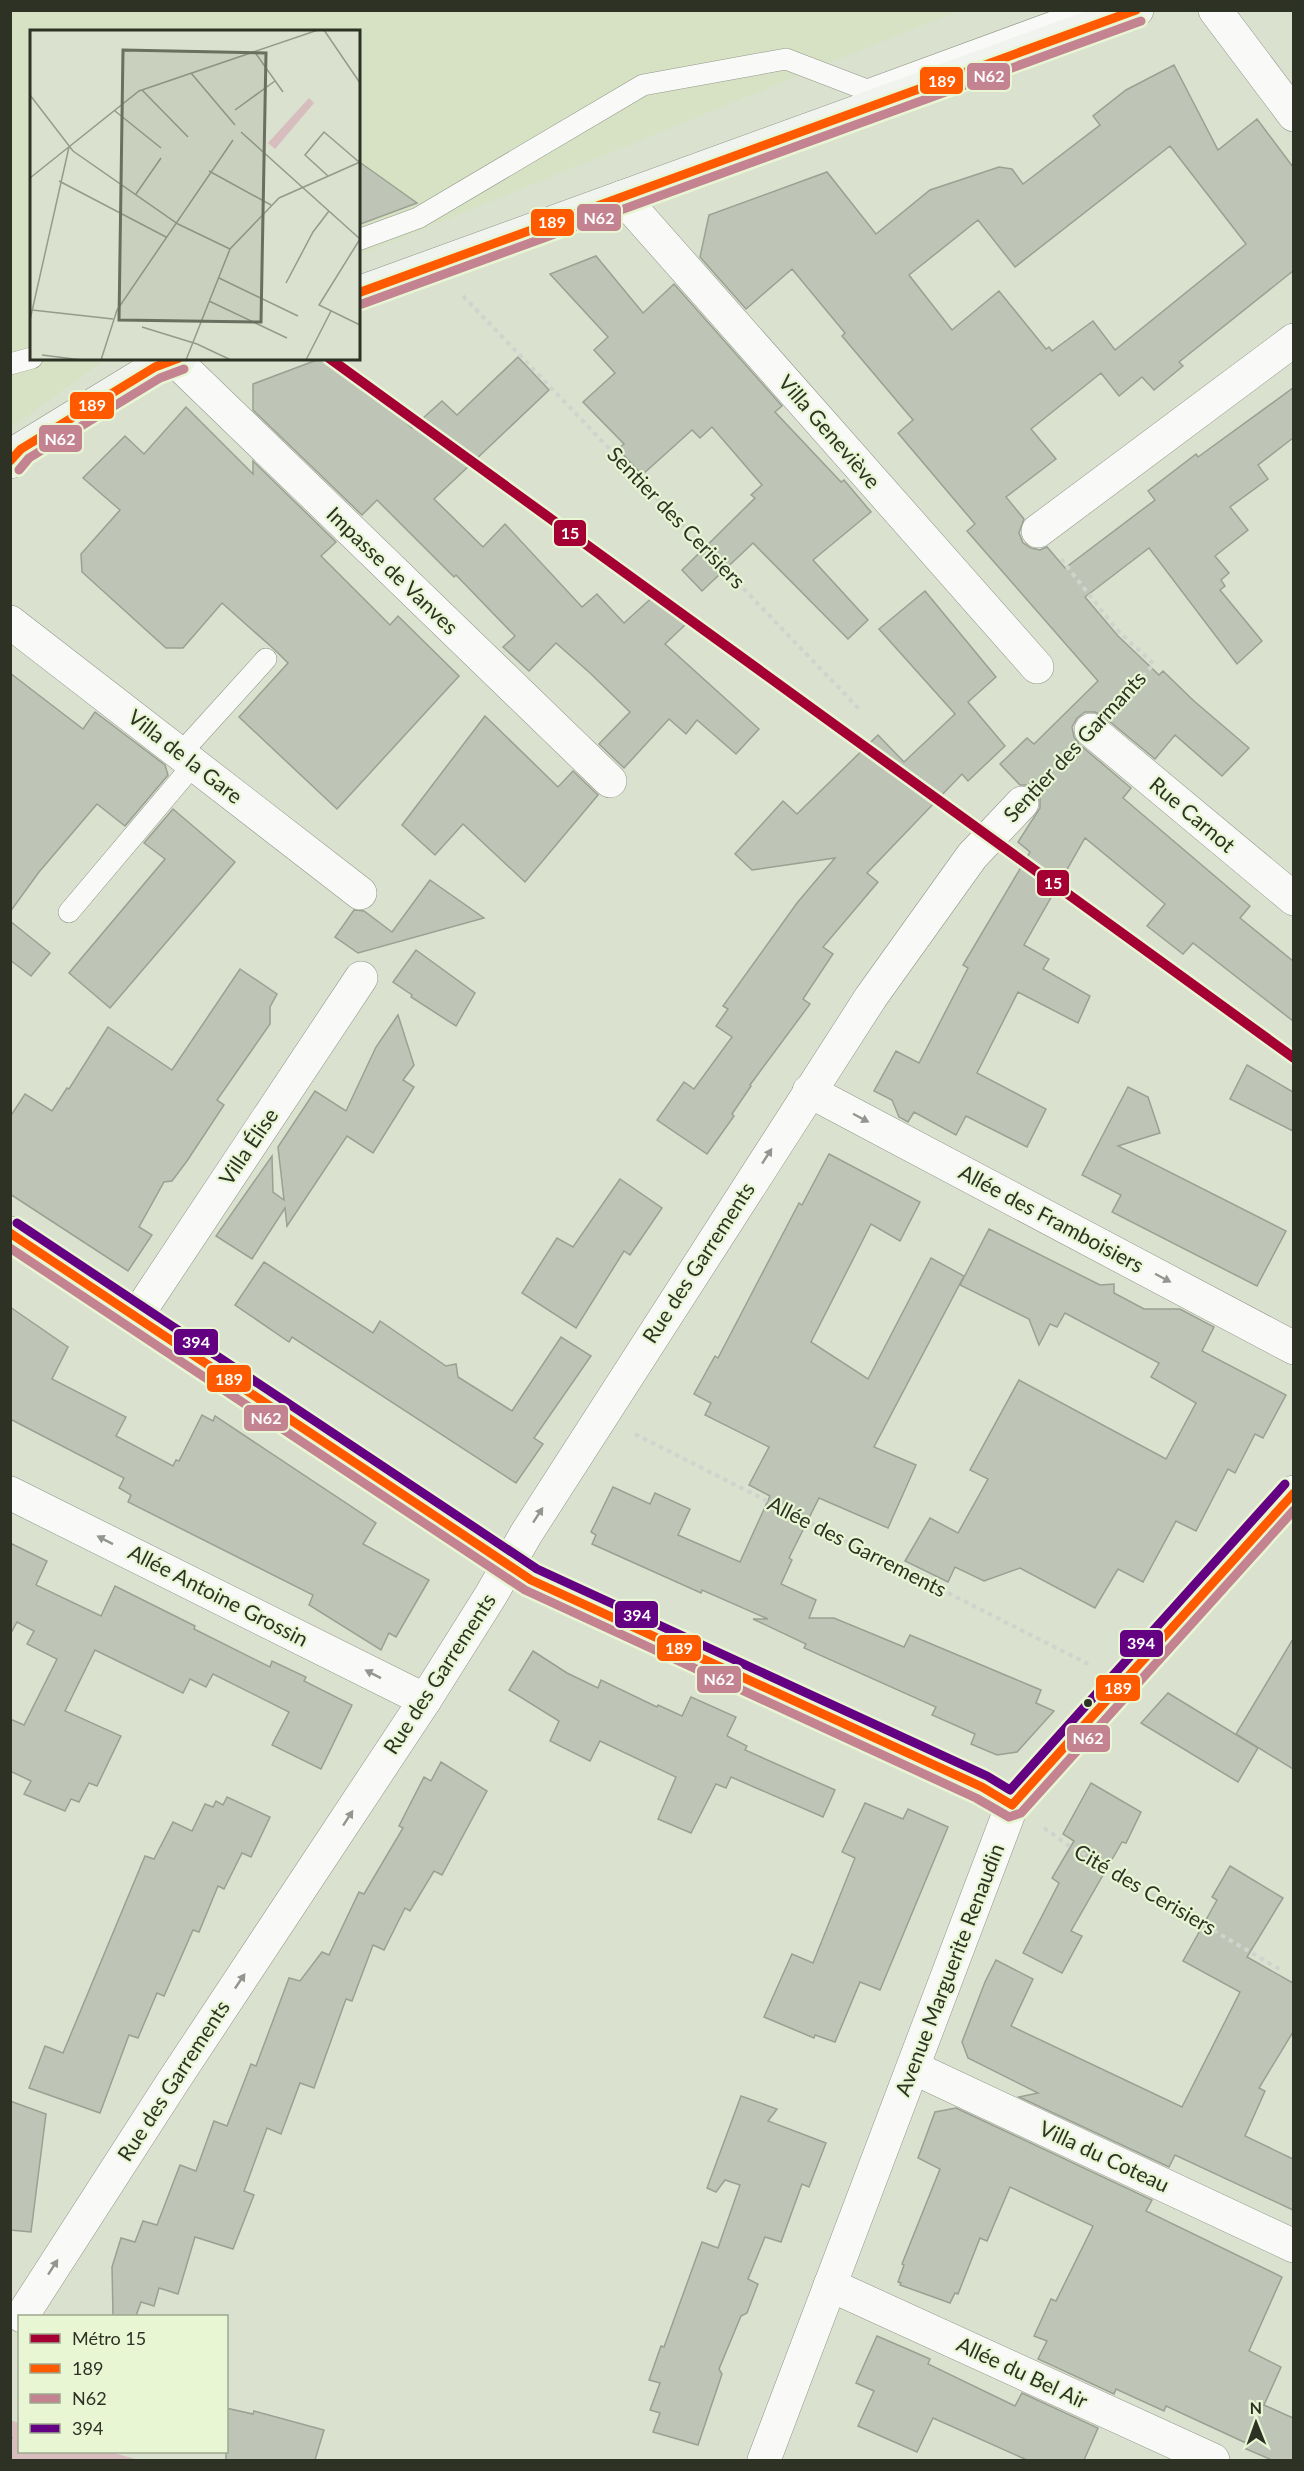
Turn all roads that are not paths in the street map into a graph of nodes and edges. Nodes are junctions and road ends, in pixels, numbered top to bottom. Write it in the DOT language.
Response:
graph roads {
  1 [pos="1085,10"];
  2 [pos="1137,10"];
  3 [pos="1215,10"];
  4 [pos="869,98"];
  5 [pos="1293,115"];
  6 [pos="622,196"];
  7 [pos="360,239"];
  8 [pos="360,292"];
  9 [pos="1293,340"];
  10 [pos="30,359"];
  11 [pos="175,360"];
  12 [pos="178,360"];
  13 [pos="10,364"];
  14 [pos="10,462"];
  15 [pos="1038,531"];
  16 [pos="10,622"];
  17 [pos="266,659"];
  18 [pos="1037,667"];
  19 [pos="1091,730"];
  20 [pos="188,758"];
  21 [pos="610,781"];
  22 [pos="1022,803"];
  23 [pos="360,893"];
  24 [pos="1293,899"];
  25 [pos="69,912"];
  26 [pos="361,978"];
  27 [pos="871,998"];
  28 [pos="809,1091"];
  29 [pos="10,1233"];
  30 [pos="136,1317"];
  31 [pos="1293,1348"];
  32 [pos="1293,1492"];
  33 [pos="10,1493"];
  34 [pos="508,1565"];
  35 [pos="425,1700"];
  36 [pos="1012,1805"];
  37 [pos="914,2068"];
  38 [pos="1293,2246"];
  39 [pos="830,2285"];
  40 [pos="23,2315"];
  41 [pos="18,2324"];
  42 [pos="10,2337"];
  43 [pos="764,2460"];
  44 [pos="1213,2460"];
  1 -- 4 [label="lane"];
  2 -- 4 [label="main road"];
  3 -- 5 [label="street"];
  4 -- 6 [label="main road"];
  4 -- 7 [label="lane"];
  6 -- 8 [label="main road"];
  6 -- 18 [label="street, Villa Geneviève"];
  9 -- 15 [label="street"];
  10 -- 13 [label="lane"];
  11 -- 14 [label="main road"];
  12 -- 21 [label="street, Impasse de Vanves"];
  16 -- 20 [label="street, Villa de la Gare"];
  17 -- 20 [label="lane"];
  19 -- 24 [label="street, Rue Carnot"];
  20 -- 23 [label="street, Villa de la Gare"];
  20 -- 25 [label="lane"];
  22 -- 27 [label="street, Sentier des Garmants"];
  26 -- 30 [label="street, Villa Élise"];
  27 -- 28 [label="street, Rue des Garrements"];
  28 -- 31 [label="street, Allée des Framboisiers, one-way"];
  34 -- 28 [label="street, Rue des Garrements, one-way"];
  29 -- 30 [label="street"];
  30 -- 34 [label="street"];
  32 -- 36 [label="street, Avenue Marguerite Renaudin"];
  35 -- 33 [label="street, Allée Antoine Grossin, one-way"];
  34 -- 35 [label="street, Rue des Garrements"];
  34 -- 36 [label="street"];
  40 -- 35 [label="street, Rue des Garrements, one-way"];
  36 -- 37 [label="street, Avenue Marguerite Renaudin"];
  37 -- 38 [label="street, Villa du Coteau"];
  37 -- 39 [label="street, Avenue Marguerite Renaudin"];
  39 -- 43 [label="street, Avenue Marguerite Renaudin"];
  39 -- 44 [label="street, Allée du Bel Air"];
  41 -- 42 [label="street"];
}
